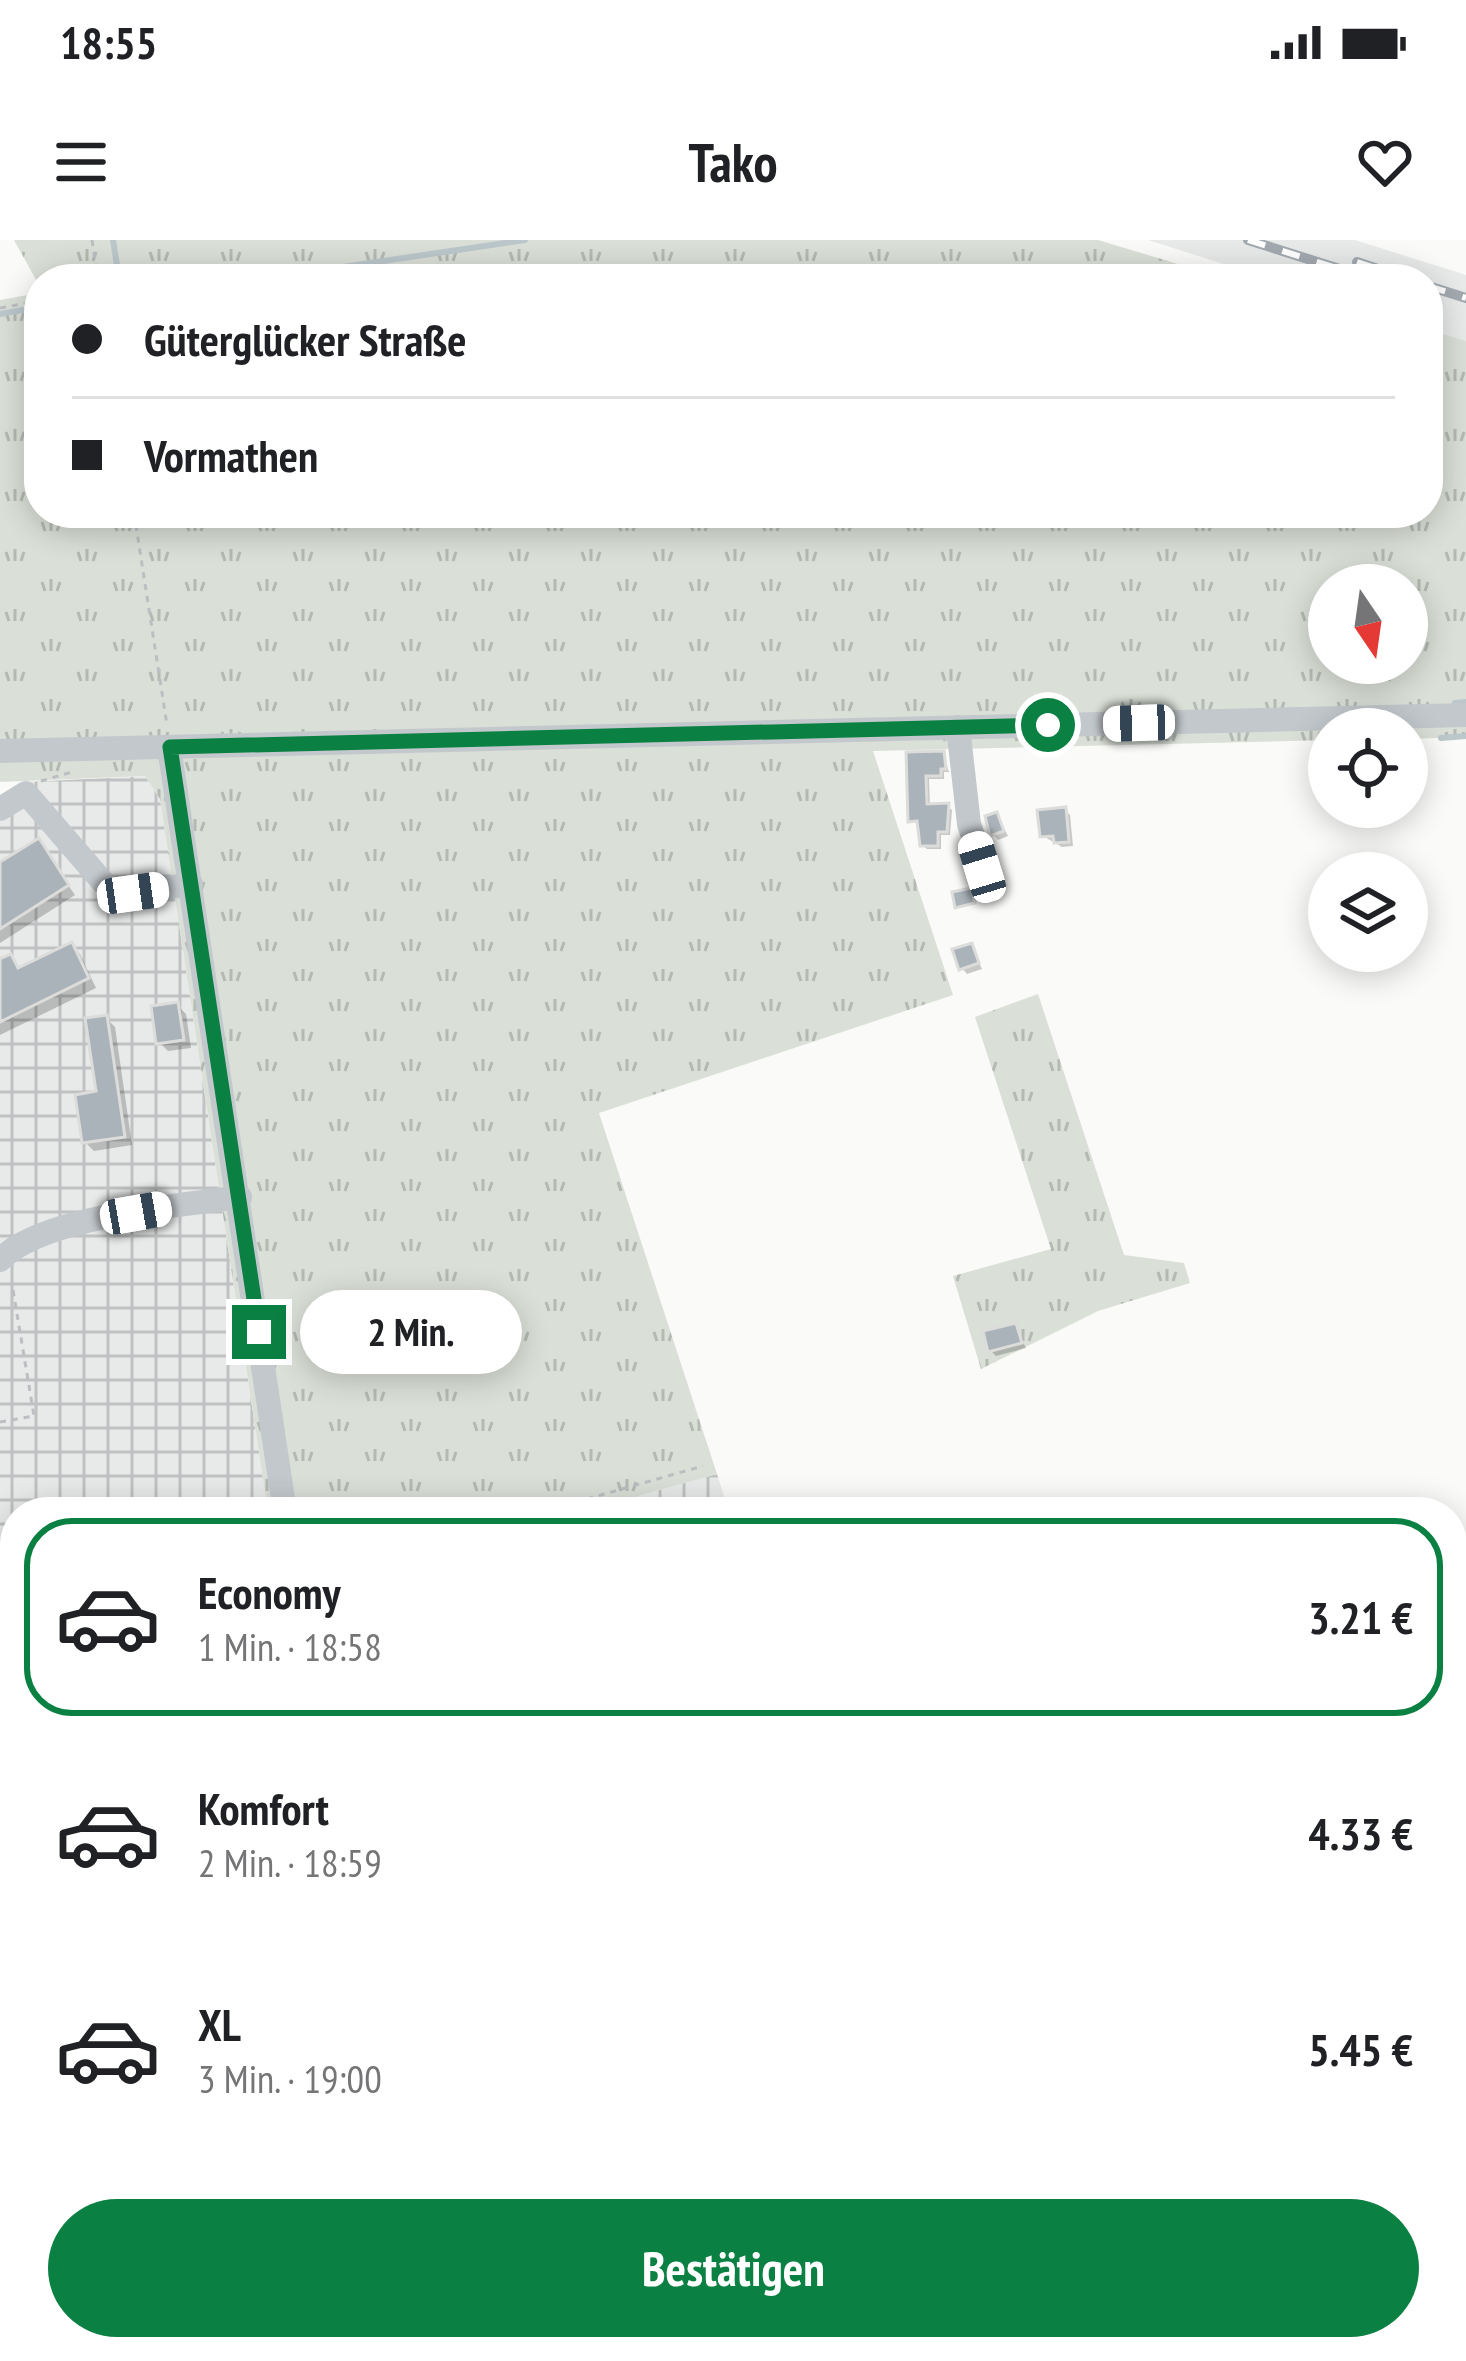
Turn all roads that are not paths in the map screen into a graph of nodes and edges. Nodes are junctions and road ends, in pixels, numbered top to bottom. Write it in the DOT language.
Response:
graph roads {
  1 [pos="1466,716"];
  2 [pos="958,728"];
  3 [pos="170,747"];
  4 [pos="0,752"];
  5 [pos="0,809"];
  6 [pos="982,867"];
  7 [pos="191,884"];
  8 [pos="240,1197"];
  9 [pos="0,1260"];
  10 [pos="283,1497"];
  1 -- 2 [label="street"];
  2 -- 3 [label="street"];
  2 -- 6 [label="street"];
  3 -- 4 [label="street"];
  3 -- 7 [label="street"];
  5 -- 7 [label="street"];
  7 -- 8 [label="street"];
  8 -- 9 [label="street"];
  8 -- 10 [label="street"];
}
